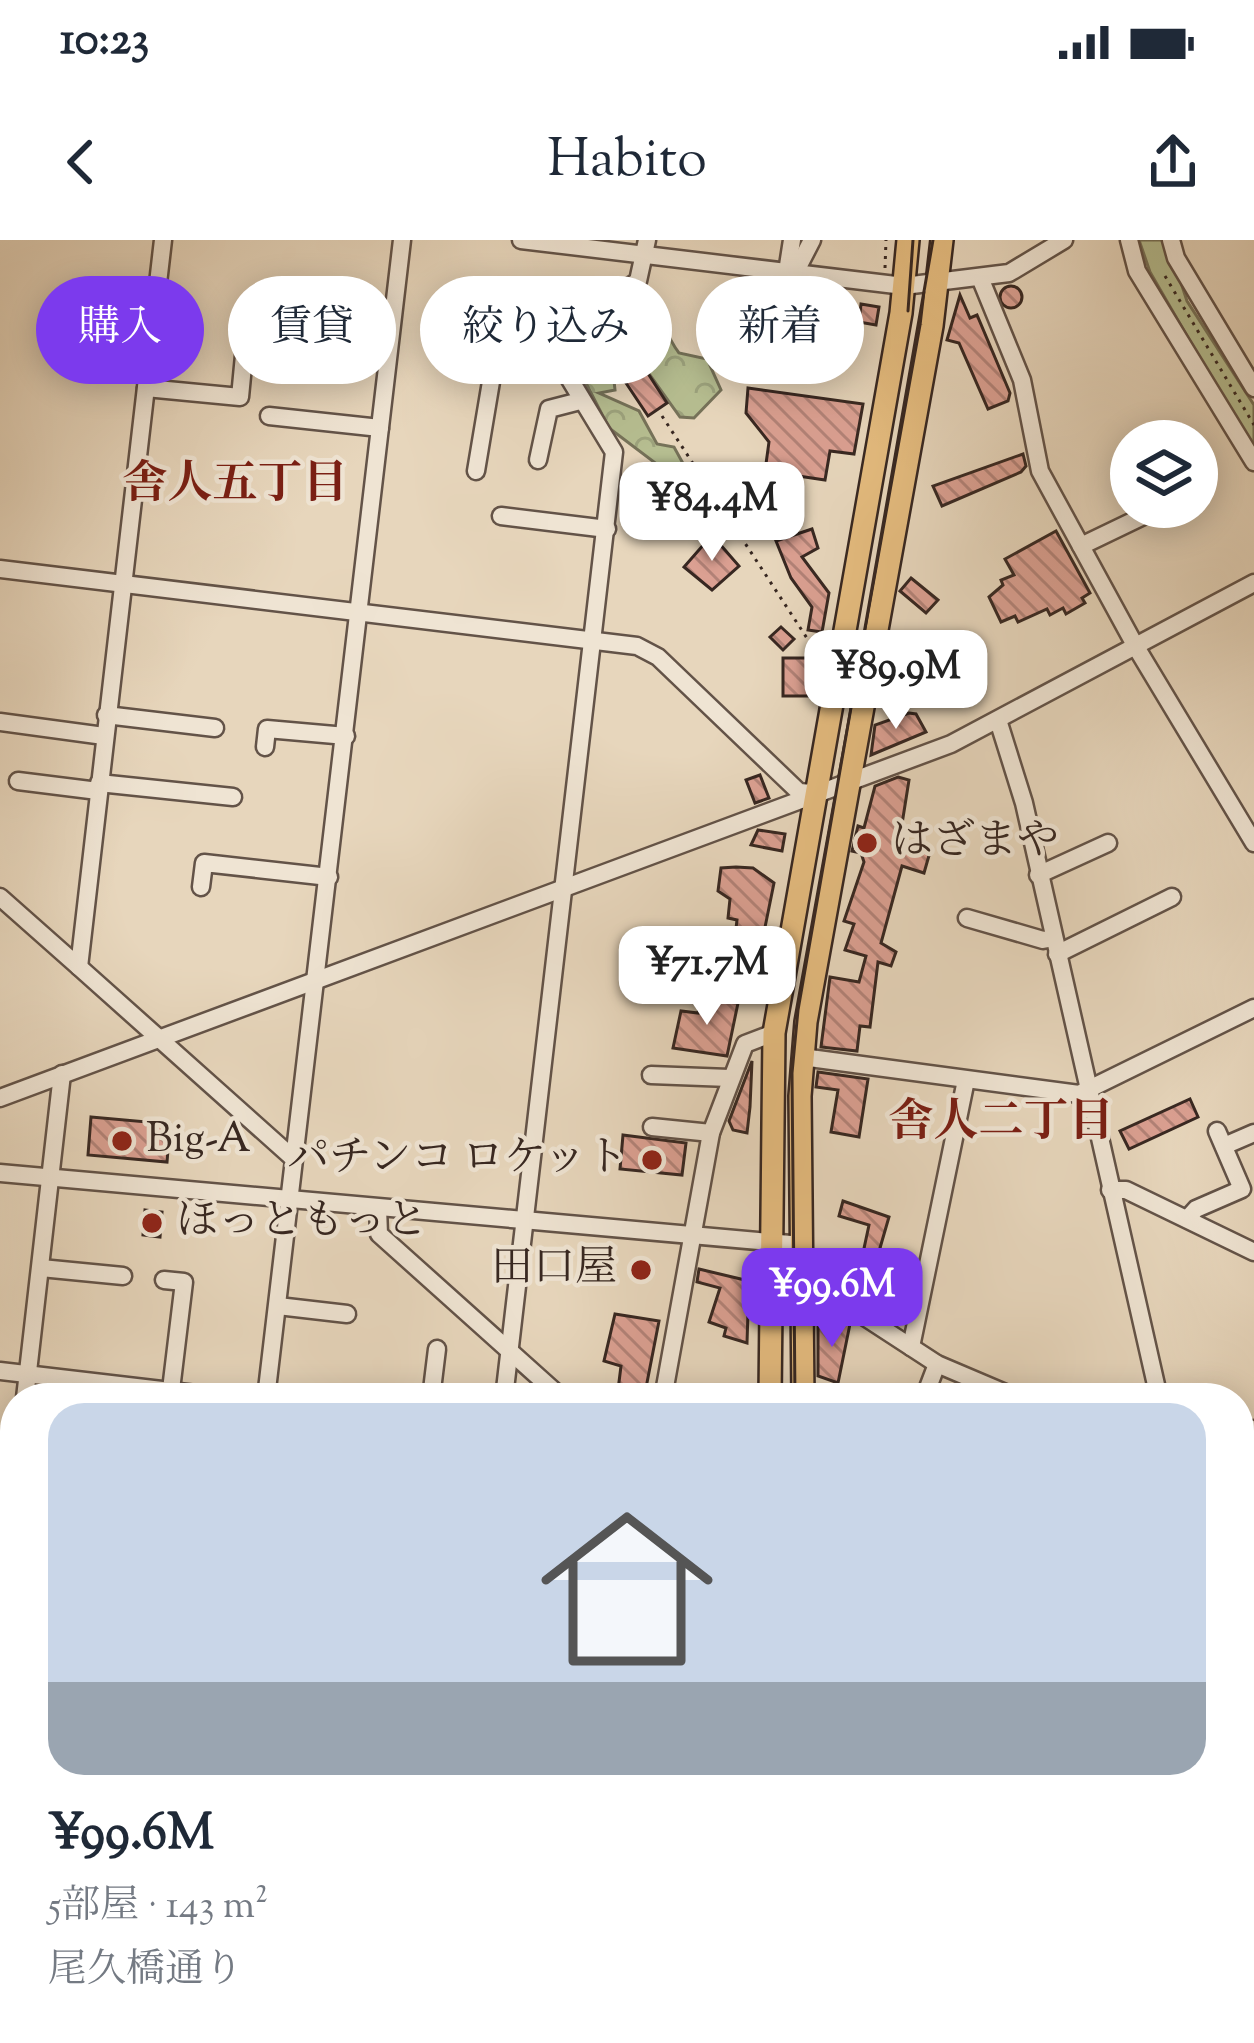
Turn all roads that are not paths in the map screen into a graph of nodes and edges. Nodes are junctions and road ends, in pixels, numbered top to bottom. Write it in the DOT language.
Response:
graph roads {
  1 [pos="163,240"];
  2 [pos="402,240"];
  3 [pos="521,240"];
  4 [pos="792,240"];
  5 [pos="812,240"];
  6 [pos="908,240"];
  7 [pos="942,240"];
  8 [pos="1064,240"];
  9 [pos="1129,240"];
  10 [pos="1171,240"];
  11 [pos="645,247"];
  12 [pos="791,273"];
  13 [pos="981,280"];
  14 [pos="938,281"];
  15 [pos="904,286"];
  16 [pos="241,384"];
  17 [pos="491,384"];
  18 [pos="571,384"];
  19 [pos="146,388"];
  20 [pos="1254,388"];
  21 [pos="580,400"];
  22 [pos="269,416"];
  23 [pos="380,428"];
  24 [pos="538,460"];
  25 [pos="1254,462"];
  26 [pos="476,471"];
  27 [pos="501,516"];
  28 [pos="1118,528"];
  29 [pos="607,529"];
  30 [pos="1081,546"];
  31 [pos="0,569"];
  32 [pos="122,582"];
  33 [pos="1254,584"];
  34 [pos="359,613"];
  35 [pos="594,641"];
  36 [pos="1136,647"];
  37 [pos="106,715"];
  38 [pos="998,720"];
  39 [pos="0,722"];
  40 [pos="215,728"];
  41 [pos="104,736"];
  42 [pos="346,736"];
  43 [pos="265,747"];
  44 [pos="848,780"];
  45 [pos="18,781"];
  46 [pos="98,787"];
  47 [pos="814,793"];
  48 [pos="233,797"];
  49 [pos="1108,843"];
  50 [pos="1254,843"];
  51 [pos="1038,875"];
  52 [pos="328,877"];
  53 [pos="201,887"];
  54 [pos="566,887"];
  55 [pos="0,897"];
  56 [pos="1172,897"];
  57 [pos="967,918"];
  58 [pos="1055,946"];
  59 [pos="79,967"];
  60 [pos="317,978"];
  61 [pos="1254,1008"];
  62 [pos="774,1033"];
  63 [pos="159,1038"];
  64 [pos="802,1057"];
  65 [pos="62,1074"];
  66 [pos="651,1076"];
  67 [pos="730,1078"];
  68 [pos="966,1081"];
  69 [pos="1088,1091"];
  70 [pos="0,1098"];
  71 [pos="652,1127"];
  72 [pos="711,1132"];
  73 [pos="1254,1133"];
  74 [pos="294,1159"];
  75 [pos="0,1173"];
  76 [pos="52,1178"];
  77 [pos="1110,1190"];
  78 [pos="1248,1193"];
  79 [pos="290,1200"];
  80 [pos="378,1208"];
  81 [pos="1187,1219"];
  82 [pos="526,1221"];
  83 [pos="688,1236"];
  84 [pos="770,1244"];
  85 [pos="802,1245"];
  86 [pos="1254,1252"];
  87 [pos="41,1268"];
  88 [pos="123,1276"];
  89 [pos="164,1280"];
  90 [pos="770,1286"];
  91 [pos="802,1286"];
  92 [pos="278,1306"];
  93 [pos="347,1314"];
  94 [pos="911,1347"];
  95 [pos="437,1349"];
  96 [pos="510,1350"];
  97 [pos="937,1364"];
  98 [pos="0,1371"];
  99 [pos="28,1374"];
  100 [pos="27,1383"];
  101 [pos="89,1383"];
  102 [pos="172,1383"];
  103 [pos="268,1383"];
  104 [pos="433,1383"];
  105 [pos="506,1383"];
  106 [pos="546,1383"];
  107 [pos="666,1383"];
  108 [pos="770,1383"];
  109 [pos="803,1383"];
  110 [pos="930,1383"];
  111 [pos="982,1383"];
  112 [pos="1155,1383"];
  1 -- 19 [label="street"];
  2 -- 23 [label="street"];
  3 -- 11 [label="street"];
  4 -- 12 [label="street"];
  5 -- 12 [label="street"];
  6 -- 15 [label="main road"];
  7 -- 14 [label="main road"];
  8 -- 13 [label="street"];
  9 -- 25 [label="street"];
  10 -- 20 [label="street"];
  11 -- 12 [label="street"];
  12 -- 15 [label="street"];
  13 -- 14 [label="street"];
  13 -- 30 [label="street"];
  14 -- 15 [label="street"];
  14 -- 44 [label="main road"];
  15 -- 47 [label="main road"];
  16 -- 19 [label="street"];
  17 -- 26 [label="street"];
  18 -- 21 [label="street"];
  19 -- 32 [label="street"];
  21 -- 24 [label="street"];
  21 -- 29 [label="street"];
  22 -- 23 [label="street"];
  23 -- 34 [label="street"];
  27 -- 29 [label="street"];
  28 -- 30 [label="street"];
  29 -- 35 [label="street"];
  30 -- 36 [label="street"];
  31 -- 32 [label="street"];
  32 -- 34 [label="street"];
  32 -- 37 [label="street"];
  33 -- 36 [label="street"];
  34 -- 35 [label="street"];
  34 -- 42 [label="street"];
  35 -- 47 [label="street"];
  35 -- 54 [label="street"];
  36 -- 38 [label="street"];
  36 -- 50 [label="street"];
  37 -- 40 [label="street"];
  37 -- 41 [label="street"];
  38 -- 44 [label="street"];
  38 -- 51 [label="street"];
  39 -- 41 [label="street"];
  41 -- 46 [label="street"];
  42 -- 43 [label="street"];
  42 -- 52 [label="street"];
  44 -- 47 [label="street"];
  44 -- 64 [label="main road"];
  45 -- 46 [label="street"];
  46 -- 48 [label="street"];
  46 -- 59 [label="street"];
  47 -- 54 [label="street"];
  47 -- 62 [label="main road"];
  49 -- 51 [label="street"];
  51 -- 58 [label="street"];
  52 -- 53 [label="street"];
  52 -- 60 [label="street"];
  54 -- 60 [label="street"];
  54 -- 82 [label="street"];
  55 -- 59 [label="street"];
  56 -- 58 [label="street"];
  57 -- 58 [label="street"];
  58 -- 69 [label="street"];
  59 -- 63 [label="street"];
  60 -- 63 [label="street"];
  60 -- 74 [label="street"];
  61 -- 69 [label="street"];
  62 -- 67 [label="street"];
  62 -- 84 [label="main road"];
  63 -- 65 [label="street"];
  63 -- 74 [label="street"];
  64 -- 68 [label="street"];
  64 -- 85 [label="main road"];
  65 -- 70 [label="street"];
  65 -- 76 [label="street"];
  66 -- 67 [label="street"];
  67 -- 72 [label="street"];
  68 -- 69 [label="street"];
  68 -- 94 [label="street"];
  69 -- 77 [label="street"];
  71 -- 72 [label="street"];
  72 -- 83 [label="street"];
  73 -- 78 [label="street"];
  74 -- 79 [label="street"];
  75 -- 76 [label="street"];
  76 -- 79 [label="street"];
  76 -- 87 [label="street"];
  77 -- 81 [label="street"];
  77 -- 112 [label="street"];
  78 -- 81 [label="street"];
  79 -- 80 [label="street"];
  79 -- 92 [label="street"];
  80 -- 82 [label="street"];
  80 -- 96 [label="street"];
  81 -- 86 [label="street"];
  82 -- 83 [label="street"];
  82 -- 96 [label="street"];
  83 -- 84 [label="street"];
  83 -- 107 [label="street"];
  84 -- 85 [label="street"];
  84 -- 90 [label="main road"];
  85 -- 91 [label="main road"];
  87 -- 88 [label="street"];
  87 -- 99 [label="street"];
  89 -- 102 [label="street"];
  90 -- 91 [label="street"];
  90 -- 108 [label="main road"];
  91 -- 94 [label="street"];
  91 -- 109 [label="main road"];
  92 -- 93 [label="street"];
  92 -- 103 [label="street"];
  94 -- 97 [label="street"];
  95 -- 104 [label="street"];
  96 -- 105 [label="street"];
  96 -- 106 [label="street"];
  97 -- 110 [label="street"];
  97 -- 111 [label="street"];
  98 -- 99 [label="street"];
  99 -- 100 [label="street"];
  99 -- 101 [label="street"];
}
